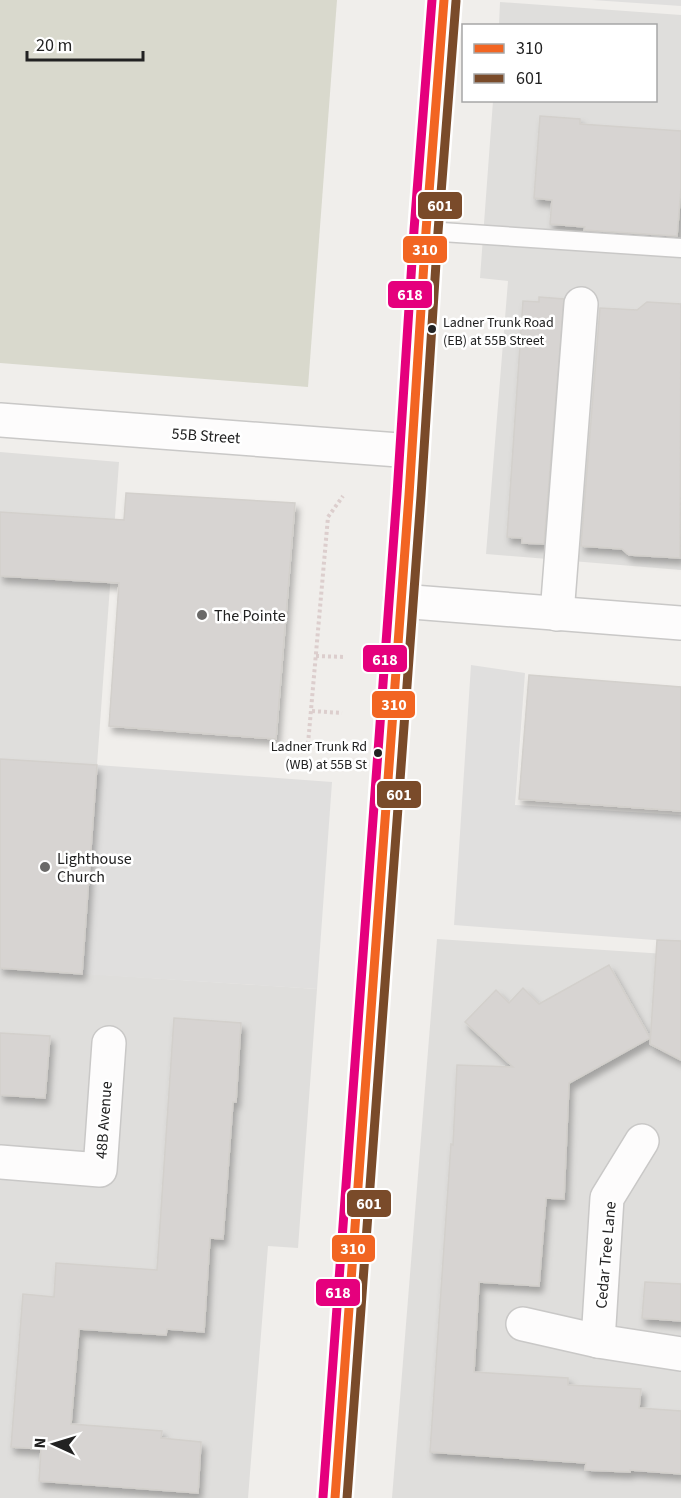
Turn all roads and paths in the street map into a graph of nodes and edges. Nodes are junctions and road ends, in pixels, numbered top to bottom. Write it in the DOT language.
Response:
graph roads {
  1 [pos="444,0"];
  2 [pos="426,231"];
  3 [pos="681,248"];
  4 [pos="581,304"];
  5 [pos="0,420"];
  6 [pos="412,451"];
  7 [pos="343,496"];
  8 [pos="400,601"];
  9 [pos="558,614"];
  10 [pos="681,623"];
  11 [pos="316,656"];
  12 [pos="346,657"];
  13 [pos="312,711"];
  14 [pos="342,713"];
  15 [pos="308,744"];
  16 [pos="109,1043"];
  17 [pos="642,1141"];
  18 [pos="0,1162"];
  19 [pos="523,1324"];
  20 [pos="598,1341"];
  21 [pos="681,1354"];
  22 [pos="335,1498"];
  1 -- 2 [label="main road"];
  2 -- 3 [label="lane"];
  2 -- 6 [label="main road"];
  4 -- 9 [label="street"];
  5 -- 6 [label="street, 55B Street"];
  6 -- 8 [label="main road"];
  7 -- 11 [label="path"];
  8 -- 9 [label="street"];
  8 -- 22 [label="main road"];
  9 -- 10 [label="street"];
  11 -- 12 [label="path"];
  11 -- 13 [label="path"];
  13 -- 14 [label="path"];
  13 -- 15 [label="path"];
  16 -- 18 [label="street, 48B Avenue"];
  17 -- 20 [label="street, Cedar Tree Lane"];
  19 -- 20 [label="street"];
  20 -- 21 [label="street"];
}
